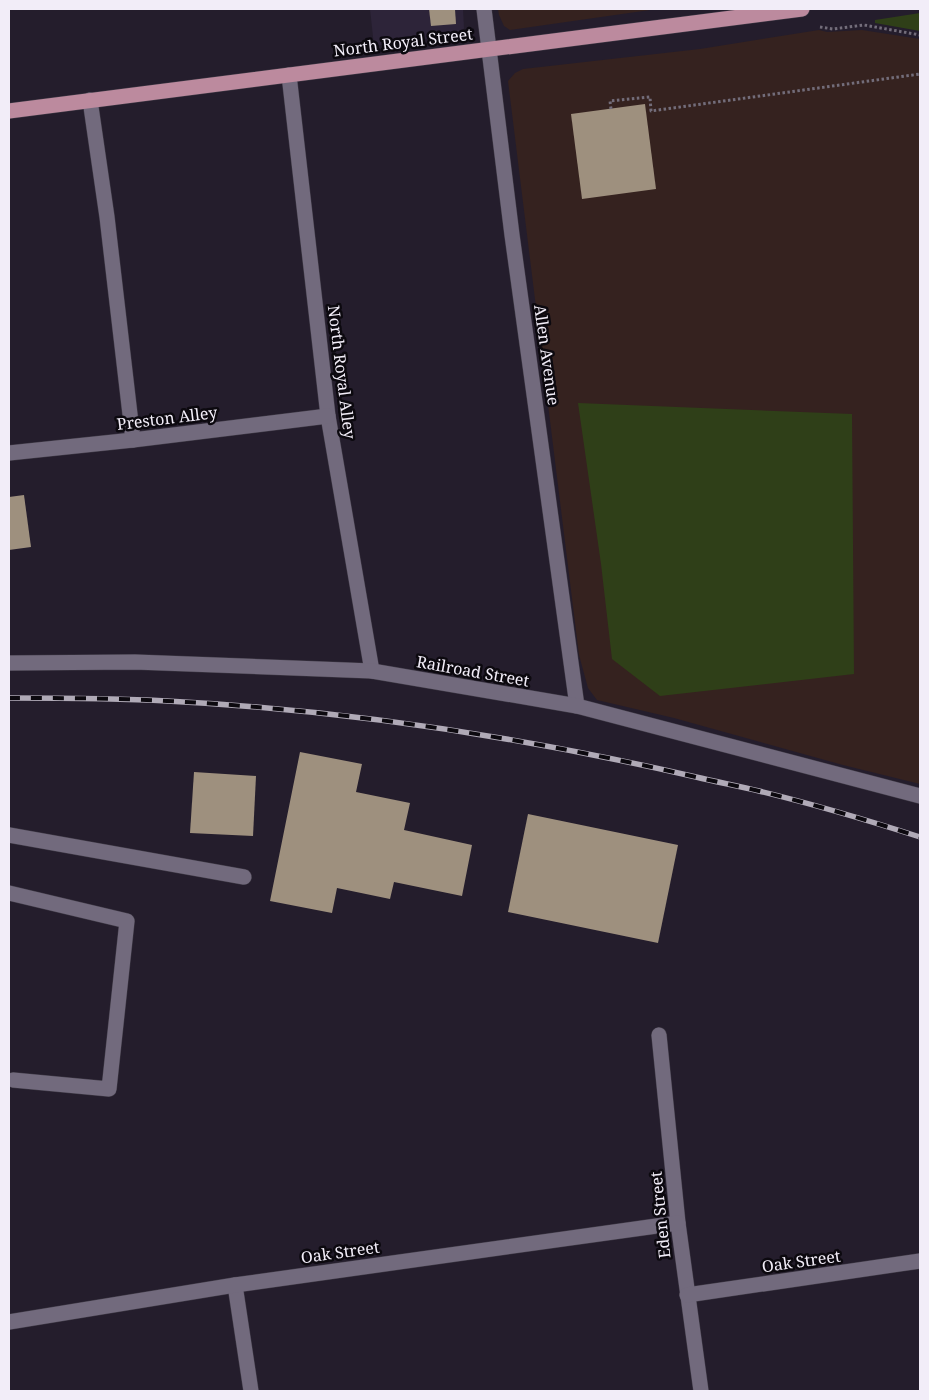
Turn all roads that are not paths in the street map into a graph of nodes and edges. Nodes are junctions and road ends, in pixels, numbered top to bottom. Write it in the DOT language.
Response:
graph roads {
  1 [pos="484,9"];
  2 [pos="802,9"];
  3 [pos="490,49"];
  4 [pos="289,75"];
  5 [pos="90,100"];
  6 [pos="9,111"];
  7 [pos="328,416"];
  8 [pos="133,440"];
  9 [pos="9,453"];
  10 [pos="9,662"];
  11 [pos="372,671"];
  12 [pos="577,706"];
  13 [pos="920,796"];
  14 [pos="9,835"];
  15 [pos="244,877"];
  16 [pos="9,893"];
  17 [pos="659,1035"];
  18 [pos="13,1080"];
  19 [pos="678,1223"];
  20 [pos="920,1261"];
  21 [pos="235,1284"];
  22 [pos="688,1295"];
  23 [pos="9,1322"];
  24 [pos="251,1391"];
  25 [pos="701,1391"];
  1 -- 3 [label="street, Allen Avenue"];
  2 -- 3 [label="main road, North Royal Street"];
  3 -- 4 [label="main road, North Royal Street"];
  3 -- 12 [label="street, Allen Avenue"];
  4 -- 5 [label="main road, North Royal Street"];
  4 -- 7 [label="street, North Royal Alley"];
  5 -- 6 [label="main road, North Royal Street"];
  5 -- 8 [label="street"];
  7 -- 8 [label="street, Preston Alley"];
  7 -- 11 [label="street, North Royal Alley"];
  8 -- 9 [label="street, Preston Alley"];
  10 -- 11 [label="street, Railroad Street"];
  11 -- 12 [label="street, Railroad Street"];
  12 -- 13 [label="street, Railroad Street"];
  14 -- 15 [label="street"];
  16 -- 18 [label="street"];
  17 -- 19 [label="street, Eden Street"];
  19 -- 21 [label="street, Oak Street"];
  19 -- 22 [label="street, Eden Street"];
  20 -- 22 [label="street, Oak Street"];
  21 -- 23 [label="street, Oak Street"];
  21 -- 24 [label="street"];
  22 -- 25 [label="street, Eden Street"];
}
